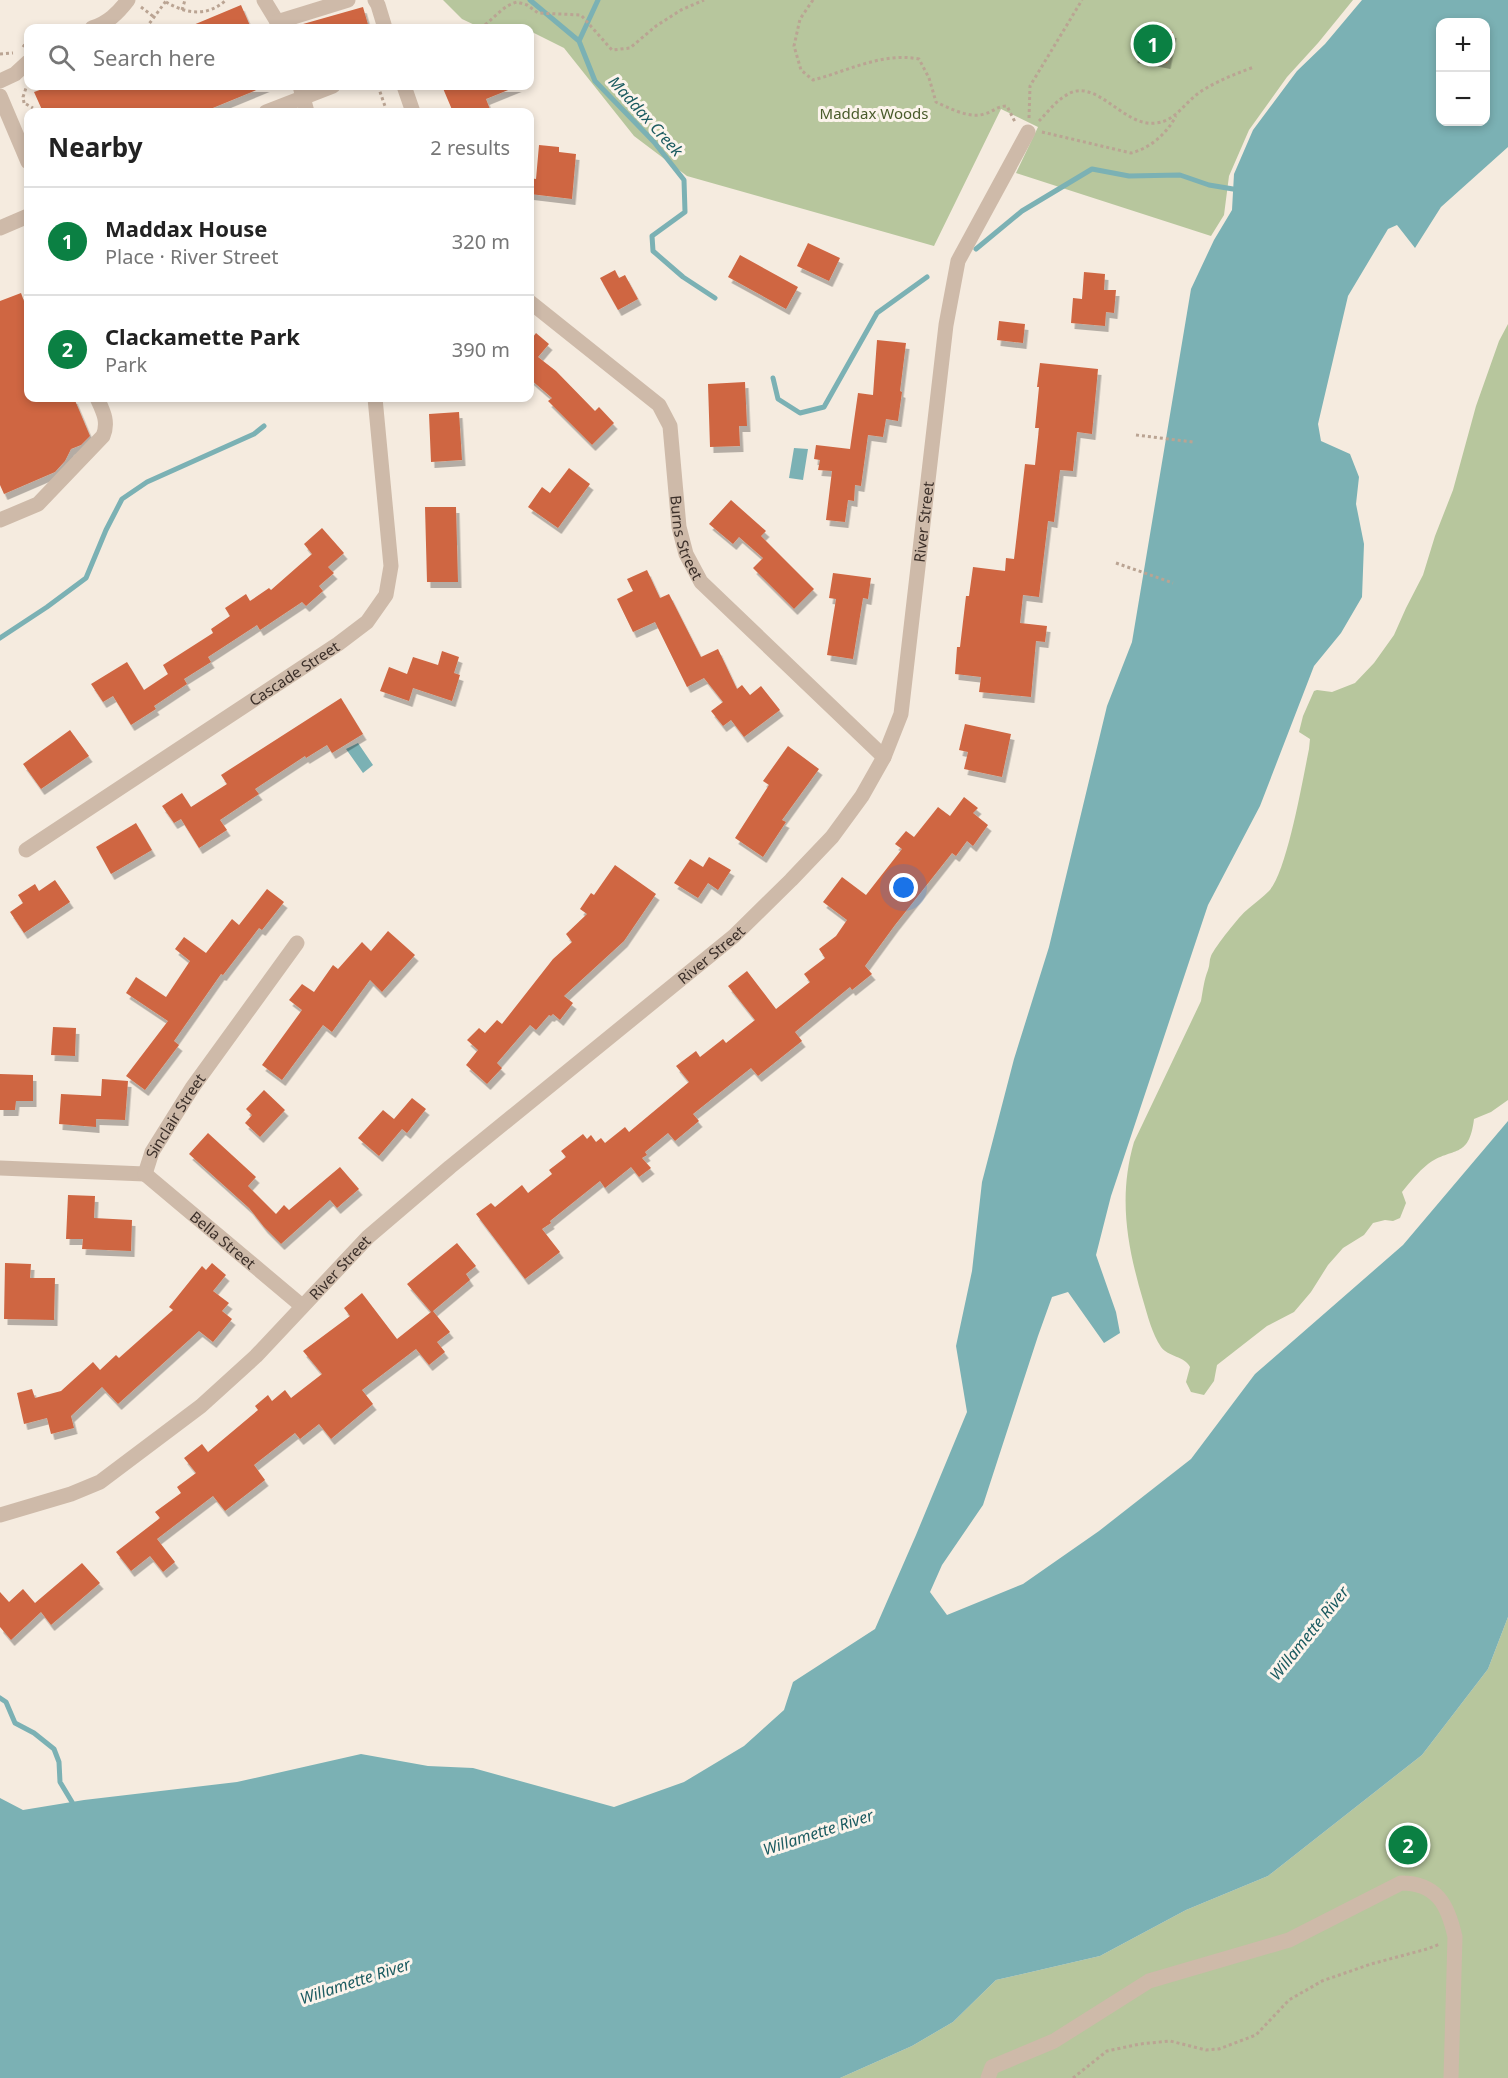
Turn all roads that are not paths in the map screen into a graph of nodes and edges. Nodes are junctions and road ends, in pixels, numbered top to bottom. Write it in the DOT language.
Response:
graph roads {
  1 [pos="264,0"];
  2 [pos="348,0"];
  3 [pos="375,0"];
  4 [pos="133,3"];
  5 [pos="105,24"];
  6 [pos="278,24"];
  7 [pos="282,24"];
  8 [pos="384,24"];
  9 [pos="24,66"];
  10 [pos="0,81"];
  11 [pos="323,90"];
  12 [pos="405,90"];
  13 [pos="0,96"];
  14 [pos="303,98"];
  15 [pos="277,108"];
  16 [pos="412,108"];
  17 [pos="1026,136"];
  18 [pos="24,153"];
  19 [pos="24,218"];
  20 [pos="0,228"];
  21 [pos="534,305"];
  22 [pos="99,402"];
  23 [pos="375,402"];
  24 [pos="0,520"];
  25 [pos="884,757"];
  26 [pos="26,850"];
  27 [pos="297,943"];
  28 [pos="0,1168"];
  29 [pos="145,1174"];
  30 [pos="302,1306"];
  31 [pos="0,1515"];
  32 [pos="988,2078"];
  33 [pos="1452,2078"];
  1 -- 6 [label="street"];
  2 -- 7 [label="street"];
  3 -- 8 [label="street"];
  4 -- 5 [label="street"];
  9 -- 10 [label="street"];
  11 -- 14 [label="street"];
  12 -- 16 [label="street"];
  13 -- 18 [label="street"];
  14 -- 15 [label="street"];
  17 -- 25 [label="street, River Street"];
  19 -- 20 [label="street"];
  21 -- 25 [label="street, Burns Street"];
  22 -- 24 [label="street"];
  23 -- 26 [label="street, Cascade Street"];
  25 -- 30 [label="street, River Street"];
  27 -- 29 [label="street, Sinclair Street"];
  28 -- 29 [label="street, Sinclair Street"];
  29 -- 30 [label="street, Bella Street"];
  30 -- 31 [label="street, River Street"];
  32 -- 33 [label="street"];
}
